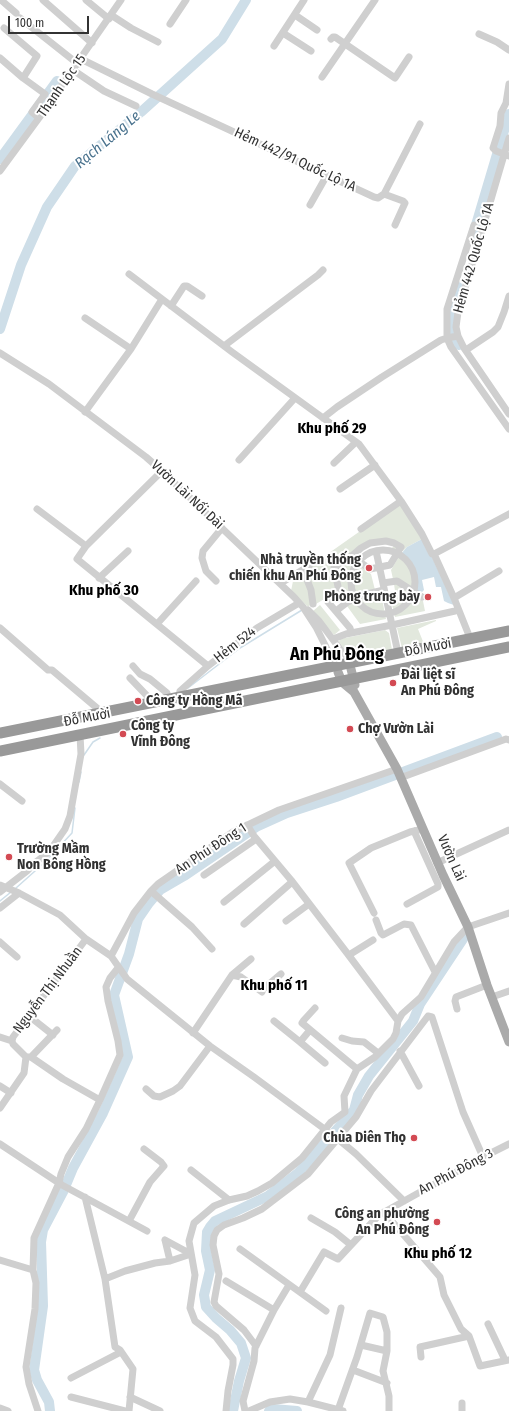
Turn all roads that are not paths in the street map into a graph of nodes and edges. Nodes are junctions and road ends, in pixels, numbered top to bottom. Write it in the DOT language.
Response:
graph roads {
  1 [pos="1,0"];
  2 [pos="35,0"];
  3 [pos="39,0"];
  4 [pos="43,0"];
  5 [pos="86,0"];
  6 [pos="121,0"];
  7 [pos="186,0"];
  8 [pos="304,0"];
  9 [pos="375,0"];
  10 [pos="295,15"];
  11 [pos="110,17"];
  12 [pos="170,24"];
  13 [pos="4,28"];
  14 [pos="317,30"];
  15 [pos="283,33"];
  16 [pos="479,34"];
  17 [pos="330,39"];
  18 [pos="158,42"];
  19 [pos="92,43"];
  20 [pos="346,43"];
  21 [pos="274,46"];
  22 [pos="509,50"];
  23 [pos="311,51"];
  24 [pos="410,57"];
  25 [pos="0,58"];
  26 [pos="77,64"];
  27 [pos="322,77"];
  28 [pos="22,78"];
  29 [pos="509,84"];
  30 [pos="136,106"];
  31 [pos="36,115"];
  32 [pos="420,124"];
  33 [pos="509,138"];
  34 [pos="503,154"];
  35 [pos="1,167"];
  36 [pos="327,175"];
  37 [pos="384,194"];
  38 [pos="310,205"];
  39 [pos="395,225"];
  40 [pos="474,225"];
  41 [pos="323,270"];
  42 [pos="129,274"];
  43 [pos="202,296"];
  44 [pos="509,296"];
  45 [pos="162,299"];
  46 [pos="171,306"];
  47 [pos="85,318"];
  48 [pos="453,337"];
  49 [pos="224,346"];
  50 [pos="131,349"];
  51 [pos="466,350"];
  52 [pos="0,353"];
  53 [pos="295,398"];
  54 [pos="85,412"];
  55 [pos="509,414"];
  56 [pos="323,418"];
  57 [pos="509,429"];
  58 [pos="356,442"];
  59 [pos="240,460"];
  60 [pos="334,463"];
  61 [pos="375,465"];
  62 [pos="162,471"];
  63 [pos="340,489"];
  64 [pos="401,501"];
  65 [pos="37,508"];
  66 [pos="509,514"];
  67 [pos="222,528"];
  68 [pos="360,529"];
  69 [pos="86,546"];
  70 [pos="128,551"];
  71 [pos="376,551"];
  72 [pos="398,554"];
  73 [pos="434,554"];
  74 [pos="358,562"];
  75 [pos="380,567"];
  76 [pos="499,571"];
  77 [pos="99,578"];
  78 [pos="196,581"];
  79 [pos="216,581"];
  80 [pos="281,583"];
  81 [pos="384,587"];
  82 [pos="414,592"];
  83 [pos="422,598"];
  84 [pos="454,598"];
  85 [pos="349,601"];
  86 [pos="328,602"];
  87 [pos="313,604"];
  88 [pos="301,605"];
  89 [pos="336,611"];
  90 [pos="455,611"];
  91 [pos="390,614"];
  92 [pos="157,624"];
  93 [pos="392,625"];
  94 [pos="0,628"];
  95 [pos="509,631"];
  96 [pos="351,633"];
  97 [pos="470,638"];
  98 [pos="509,638"];
  99 [pos="333,639"];
  100 [pos="509,647"];
  101 [pos="398,653"];
  102 [pos="509,654"];
  103 [pos="132,666"];
  104 [pos="208,666"];
  105 [pos="348,677"];
  106 [pos="130,678"];
  107 [pos="179,696"];
  108 [pos="168,698"];
  109 [pos="152,702"];
  110 [pos="104,714"];
  111 [pos="0,734"];
  112 [pos="80,738"];
  113 [pos="509,740"];
  114 [pos="0,751"];
  115 [pos="0,757"];
  116 [pos="398,774"];
  117 [pos="0,784"];
  118 [pos="22,801"];
  119 [pos="248,827"];
  120 [pos="418,830"];
  121 [pos="509,830"];
  122 [pos="255,838"];
  123 [pos="275,861"];
  124 [pos="437,863"];
  125 [pos="204,875"];
  126 [pos="292,882"];
  127 [pos="9,889"];
  128 [pos="155,894"];
  129 [pos="224,902"];
  130 [pos="309,904"];
  131 [pos="407,904"];
  132 [pos="0,908"];
  133 [pos="509,913"];
  134 [pos="286,921"];
  135 [pos="244,924"];
  136 [pos="468,927"];
  137 [pos="86,939"];
  138 [pos="373,940"];
  139 [pos="0,942"];
  140 [pos="212,949"];
  141 [pos="349,955"];
  142 [pos="111,956"];
  143 [pos="17,957"];
  144 [pos="251,959"];
  145 [pos="121,971"];
  146 [pos="435,972"];
  147 [pos="282,974"];
  148 [pos="232,975"];
  149 [pos="487,984"];
  150 [pos="509,991"];
  151 [pos="492,998"];
  152 [pos="315,1008"];
  153 [pos="458,1009"];
  154 [pos="29,1016"];
  155 [pos="274,1021"];
  156 [pos="398,1022"];
  157 [pos="310,1030"];
  158 [pos="193,1033"];
  159 [pos="0,1037"];
  160 [pos="342,1038"];
  161 [pos="12,1042"];
  162 [pos="300,1042"];
  163 [pos="509,1042"];
  164 [pos="210,1046"];
  165 [pos="400,1051"];
  166 [pos="378,1053"];
  167 [pos="29,1057"];
  168 [pos="325,1063"];
  169 [pos="357,1069"];
  170 [pos="0,1086"];
  171 [pos="419,1086"];
  172 [pos="146,1089"];
  173 [pos="11,1093"];
  174 [pos="100,1100"];
  175 [pos="0,1108"];
  176 [pos="326,1130"];
  177 [pos="336,1138"];
  178 [pos="0,1144"];
  179 [pos="509,1144"];
  180 [pos="144,1149"];
  181 [pos="483,1157"];
  182 [pos="191,1170"];
  183 [pos="61,1184"];
  184 [pos="85,1197"];
  185 [pos="229,1200"];
  186 [pos="404,1201"];
  187 [pos="384,1212"];
  188 [pos="311,1218"];
  189 [pos="128,1221"];
  190 [pos="147,1231"];
  191 [pos="351,1245"];
  192 [pos="240,1249"];
  193 [pos="191,1254"];
  194 [pos="0,1260"];
  195 [pos="170,1261"];
  196 [pos="33,1270"];
  197 [pos="105,1279"];
  198 [pos="226,1281"];
  199 [pos="289,1285"];
  200 [pos="300,1292"];
  201 [pos="341,1308"];
  202 [pos="274,1310"];
  203 [pos="326,1311"];
  204 [pos="488,1324"];
  205 [pos="469,1336"];
  206 [pos="361,1345"];
  207 [pos="256,1346"];
  208 [pos="387,1351"];
  209 [pos="122,1352"];
  210 [pos="421,1357"];
  211 [pos="507,1360"];
  212 [pos="353,1370"];
  213 [pos="71,1378"];
  214 [pos="387,1383"];
  215 [pos="71,1397"];
  216 [pos="130,1397"];
  217 [pos="308,1402"];
  218 [pos="0,1408"];
  219 [pos="341,1410"];
  220 [pos="8,1411"];
  221 [pos="38,1411"];
  222 [pos="125,1411"];
  223 [pos="129,1411"];
  224 [pos="160,1411"];
  225 [pos="226,1411"];
  226 [pos="244,1411"];
  227 [pos="249,1411"];
  228 [pos="389,1411"];
  1 -- 26 [label="street"];
  2 -- 3 [label="street"];
  4 -- 19 [label="street"];
  5 -- 11 [label="street"];
  6 -- 11 [label="street, Thạnh Lộc 15"];
  7 -- 12 [label="street"];
  8 -- 10 [label="street"];
  9 -- 20 [label="street"];
  10 -- 14 [label="street"];
  10 -- 15 [label="street"];
  11 -- 18 [label="street"];
  11 -- 19 [label="street, Thạnh Lộc 15"];
  13 -- 28 [label="street"];
  15 -- 21 [label="street"];
  15 -- 23 [label="street"];
  16 -- 22 [label="street"];
  17 -- 20 [label="street"];
  19 -- 26 [label="street, Thạnh Lộc 15"];
  20 -- 24 [label="street"];
  20 -- 27 [label="street"];
  25 -- 28 [label="street"];
  26 -- 30 [label="street"];
  26 -- 31 [label="street, Thạnh Lộc 15"];
  26 -- 36 [label="street, Hẻm 442/91 Quốc Lộ 1A"];
  28 -- 31 [label="street"];
  29 -- 34 [label="street"];
  31 -- 35 [label="street, Thạnh Lộc 15"];
  32 -- 37 [label="street"];
  33 -- 34 [label="street, Hẻm 442 Quốc Lộ 1A"];
  34 -- 48 [label="street, Hẻm 442 Quốc Lộ 1A"];
  36 -- 37 [label="street, Hẻm 442/91 Quốc Lộ 1A"];
  36 -- 38 [label="street"];
  37 -- 39 [label="street, Hẻm 442/91 Quốc Lộ 1A"];
  40 -- 48 [label="street"];
  41 -- 49 [label="street"];
  42 -- 45 [label="street"];
  43 -- 46 [label="street"];
  44 -- 51 [label="street"];
  45 -- 46 [label="street"];
  45 -- 50 [label="street"];
  46 -- 49 [label="street"];
  47 -- 50 [label="street"];
  48 -- 51 [label="street, Hẻm 442 Quốc Lộ 1A"];
  48 -- 56 [label="street"];
  48 -- 57 [label="street"];
  49 -- 53 [label="street"];
  50 -- 54 [label="street"];
  51 -- 55 [label="street, Hẻm 442 Quốc Lộ 1A"];
  52 -- 54 [label="street, Vườn Lài Nối Dài"];
  53 -- 56 [label="street"];
  53 -- 59 [label="street"];
  54 -- 62 [label="street, Vườn Lài Nối Dài"];
  56 -- 58 [label="street"];
  58 -- 60 [label="street"];
  58 -- 61 [label="street"];
  61 -- 63 [label="street"];
  61 -- 64 [label="street"];
  62 -- 67 [label="street, Vườn Lài Nối Dài"];
  62 -- 69 [label="street"];
  64 -- 68 [label="street"];
  64 -- 73 [label="street"];
  65 -- 69 [label="street"];
  66 -- 73 [label="street"];
  67 -- 79 [label="street"];
  67 -- 80 [label="street, Vườn Lài Nối Dài"];
  69 -- 77 [label="street"];
  70 -- 77 [label="street"];
  71 -- 72 [label="street"];
  71 -- 74 [label="street"];
  71 -- 75 [label="street"];
  72 -- 75 [label="street"];
  72 -- 82 [label="street"];
  72 -- 85 [label="street"];
  73 -- 84 [label="street"];
  74 -- 75 [label="street"];
  74 -- 85 [label="street"];
  75 -- 81 [label="street"];
  76 -- 84 [label="street"];
  77 -- 92 [label="street"];
  78 -- 92 [label="street"];
  80 -- 87 [label="street"];
  80 -- 88 [label="street, Vườn Lài Nối Dài"];
  81 -- 82 [label="street"];
  81 -- 85 [label="street"];
  81 -- 91 [label="street"];
  82 -- 83 [label="street"];
  82 -- 91 [label="street"];
  84 -- 97 [label="street"];
  85 -- 89 [label="street"];
  85 -- 91 [label="street"];
  86 -- 89 [label="street"];
  88 -- 99 [label="street, Vườn Lài"];
  88 -- 104 [label="street, Hẻm 524"];
  88 -- 105 [label="street, Vườn Lài Nối Dài"];
  89 -- 96 [label="street"];
  90 -- 93 [label="street"];
  91 -- 93 [label="street"];
  92 -- 104 [label="street"];
  93 -- 96 [label="street"];
  93 -- 101 [label="street"];
  94 -- 110 [label="street"];
  95 -- 97 [label="highway, Đỗ Mười"];
  96 -- 99 [label="street"];
  97 -- 101 [label="highway, Đỗ Mười"];
  98 -- 105 [label="highway, Đỗ Mười"];
  99 -- 105 [label="street, Vườn Lài"];
  100 -- 105 [label="highway, Đỗ Mười"];
  101 -- 105 [label="highway, Đỗ Mười"];
  102 -- 105 [label="highway, Đỗ Mười"];
  103 -- 108 [label="street"];
  104 -- 107 [label="street, Hẻm 524"];
  105 -- 107 [label="highway, Đỗ Mười"];
  105 -- 110 [label="highway, Đỗ Mười"];
  105 -- 112 [label="highway, Đỗ Mười"];
  105 -- 116 [label="main road, Vườn Lài"];
  106 -- 109 [label="street"];
  107 -- 108 [label="highway, Đỗ Mười"];
  108 -- 109 [label="highway, Đỗ Mười"];
  109 -- 110 [label="highway, Đỗ Mười"];
  110 -- 111 [label="highway, Đỗ Mười"];
  112 -- 114 [label="highway, Đỗ Mười"];
  112 -- 115 [label="highway, Đỗ Mười"];
  112 -- 127 [label="street"];
  113 -- 116 [label="street, An Phú Đông 1"];
  116 -- 119 [label="street, An Phú Đông 1"];
  116 -- 120 [label="main road, Vườn Lài"];
  117 -- 118 [label="street"];
  119 -- 122 [label="street"];
  119 -- 128 [label="street, An Phú Đông 1"];
  120 -- 124 [label="main road, Vườn Lài"];
  120 -- 131 [label="street"];
  120 -- 146 [label="street"];
  121 -- 124 [label="street"];
  122 -- 123 [label="street"];
  122 -- 125 [label="street"];
  123 -- 126 [label="street"];
  123 -- 129 [label="street"];
  124 -- 136 [label="main road, Vườn Lài"];
  126 -- 130 [label="street"];
  126 -- 135 [label="street"];
  127 -- 132 [label="street"];
  127 -- 137 [label="street, Nguyễn Thị Nhuần"];
  128 -- 140 [label="street"];
  128 -- 142 [label="street, An Phú Đông 1"];
  130 -- 134 [label="street"];
  130 -- 141 [label="street"];
  133 -- 136 [label="street"];
  136 -- 146 [label="street"];
  136 -- 149 [label="main road, Vườn Lài"];
  137 -- 142 [label="street"];
  137 -- 154 [label="street, Nguyễn Thị Nhuần"];
  138 -- 141 [label="street"];
  139 -- 143 [label="street"];
  141 -- 156 [label="street"];
  142 -- 145 [label="street"];
  144 -- 148 [label="street"];
  145 -- 158 [label="street"];
  145 -- 174 [label="street"];
  146 -- 156 [label="street"];
  147 -- 148 [label="street"];
  148 -- 158 [label="street"];
  149 -- 151 [label="main road, Vườn Lài"];
  149 -- 153 [label="street"];
  150 -- 151 [label="street"];
  151 -- 163 [label="main road, Vườn Lài"];
  152 -- 157 [label="street"];
  154 -- 161 [label="street, Nguyễn Thị Nhuần"];
  154 -- 167 [label="street"];
  155 -- 162 [label="street"];
  156 -- 166 [label="street"];
  157 -- 162 [label="street"];
  157 -- 169 [label="street"];
  158 -- 164 [label="street"];
  159 -- 161 [label="street"];
  160 -- 166 [label="street"];
  161 -- 167 [label="street, Nguyễn Thị Nhuần"];
  162 -- 168 [label="street"];
  164 -- 172 [label="street"];
  164 -- 176 [label="street"];
  165 -- 171 [label="street"];
  165 -- 177 [label="street"];
  165 -- 181 [label="street"];
  166 -- 169 [label="street"];
  167 -- 173 [label="street, Nguyễn Thị Nhuần"];
  167 -- 174 [label="street"];
  169 -- 176 [label="street"];
  170 -- 173 [label="street"];
  173 -- 175 [label="street, Nguyễn Thị Nhuần"];
  174 -- 183 [label="street"];
  176 -- 177 [label="street"];
  176 -- 185 [label="street"];
  177 -- 186 [label="street"];
  177 -- 207 [label="street"];
  178 -- 183 [label="street"];
  179 -- 181 [label="street, An Phú Đông 3"];
  180 -- 189 [label="street"];
  181 -- 186 [label="street, An Phú Đông 3"];
  182 -- 185 [label="street"];
  183 -- 184 [label="street"];
  183 -- 196 [label="street"];
  184 -- 189 [label="street"];
  184 -- 197 [label="street"];
  185 -- 193 [label="street"];
  186 -- 187 [label="street"];
  187 -- 191 [label="street"];
  187 -- 205 [label="street"];
  188 -- 191 [label="street"];
  189 -- 190 [label="street"];
  191 -- 200 [label="street"];
  192 -- 199 [label="street"];
  193 -- 195 [label="street"];
  193 -- 195 [label="street"];
  193 -- 225 [label="street"];
  194 -- 196 [label="street"];
  195 -- 197 [label="street"];
  196 -- 221 [label="street"];
  197 -- 209 [label="street"];
  198 -- 202 [label="street"];
  199 -- 200 [label="street"];
  199 -- 202 [label="street"];
  200 -- 203 [label="street"];
  201 -- 217 [label="street"];
  202 -- 207 [label="street"];
  204 -- 211 [label="street"];
  205 -- 210 [label="street"];
  205 -- 211 [label="street"];
  206 -- 208 [label="street"];
  206 -- 208 [label="street"];
  206 -- 212 [label="street"];
  207 -- 226 [label="street"];
  208 -- 214 [label="street"];
  209 -- 213 [label="street"];
  209 -- 216 [label="street"];
  212 -- 214 [label="street"];
  212 -- 219 [label="street"];
  214 -- 228 [label="street"];
  215 -- 222 [label="street"];
  216 -- 223 [label="street"];
  216 -- 224 [label="street"];
  217 -- 219 [label="street"];
  217 -- 227 [label="street"];
  218 -- 220 [label="street"];
}
